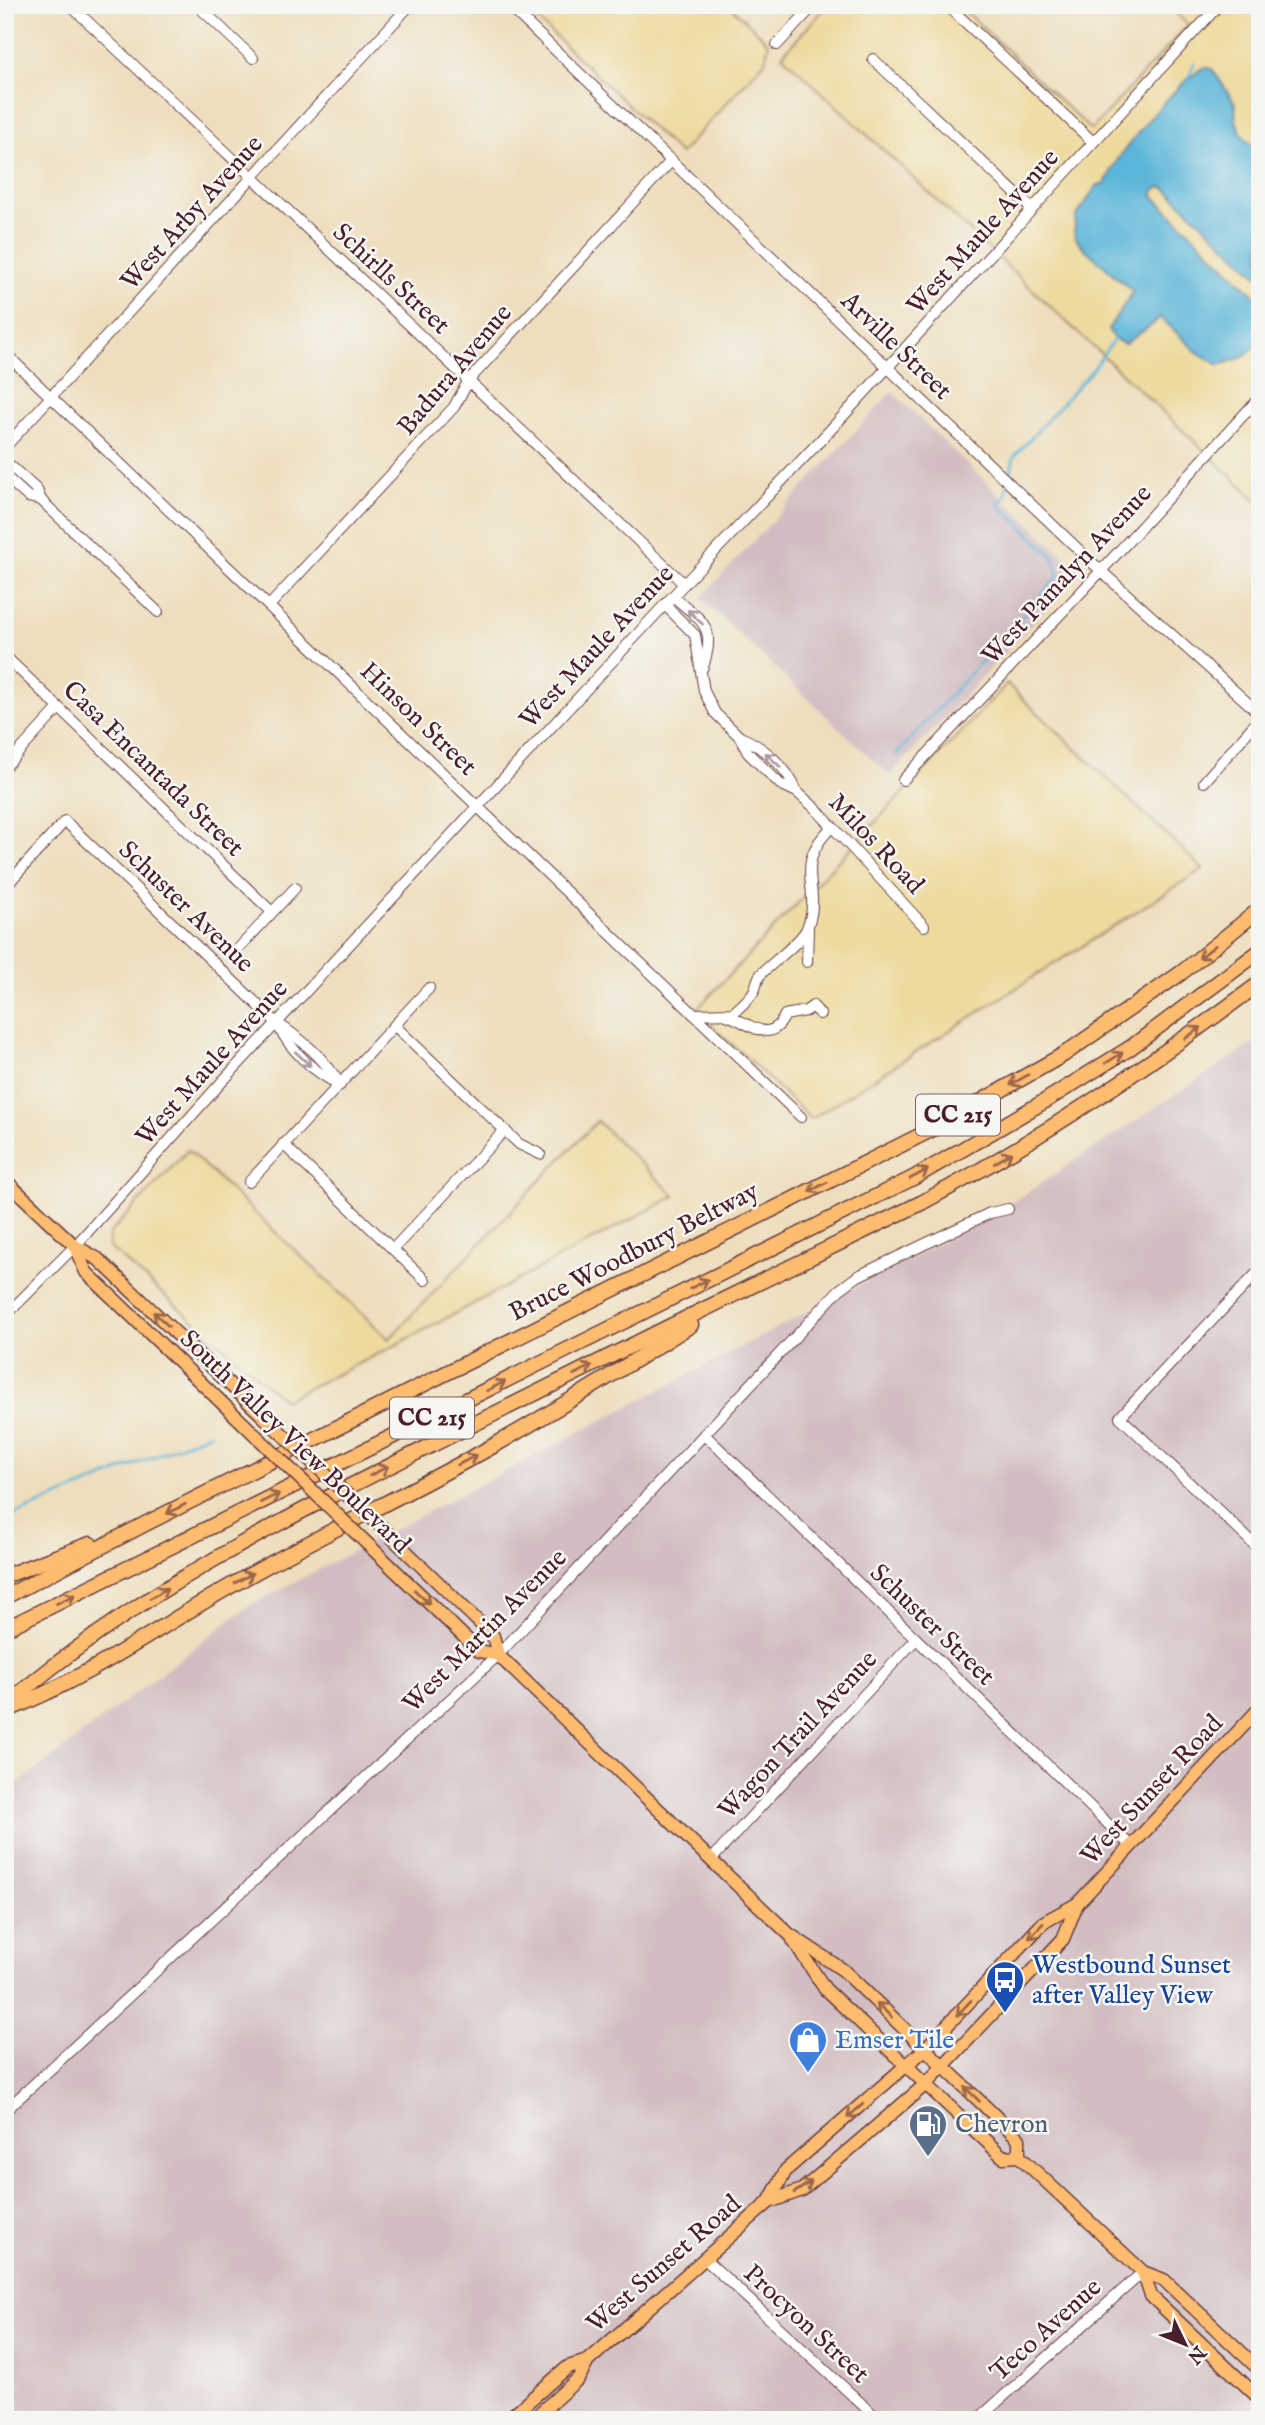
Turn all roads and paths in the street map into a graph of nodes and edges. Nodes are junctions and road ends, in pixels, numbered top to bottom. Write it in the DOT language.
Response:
graph roads {
  1 [pos="9,5"];
  2 [pos="70,5"];
  3 [pos="197,5"];
  4 [pos="410,5"];
  5 [pos="508,5"];
  6 [pos="814,5"];
  7 [pos="947,5"];
  8 [pos="1219,5"];
  9 [pos="5,10"];
  10 [pos="777,45"];
  11 [pos="253,58"];
  12 [pos="873,59"];
  13 [pos="1093,142"];
  14 [pos="672,160"];
  15 [pos="252,178"];
  16 [pos="1032,209"];
  17 [pos="5,353"];
  18 [pos="888,367"];
  19 [pos="469,380"];
  20 [pos="1260,397"];
  21 [pos="52,398"];
  22 [pos="5,447"];
  23 [pos="5,461"];
  24 [pos="5,476"];
  25 [pos="41,500"];
  26 [pos="1101,571"];
  27 [pos="684,584"];
  28 [pos="673,596"];
  29 [pos="664,605"];
  30 [pos="269,606"];
  31 [pos="158,612"];
  32 [pos="5,656"];
  33 [pos="702,671"];
  34 [pos="60,708"];
  35 [pos="1260,716"];
  36 [pos="5,767"];
  37 [pos="903,779"];
  38 [pos="1204,782"];
  39 [pos="479,807"];
  40 [pos="832,827"];
  41 [pos="5,887"];
  42 [pos="295,888"];
  43 [pos="1260,909"];
  44 [pos="272,912"];
  45 [pos="924,926"];
  46 [pos="808,928"];
  47 [pos="238,950"];
  48 [pos="1260,951"];
  49 [pos="807,962"];
  50 [pos="1260,983"];
  51 [pos="429,988"];
  52 [pos="693,1014"];
  53 [pos="722,1014"];
  54 [pos="820,1014"];
  55 [pos="277,1023"];
  56 [pos="395,1027"];
  57 [pos="340,1085"];
  58 [pos="801,1117"];
  59 [pos="505,1130"];
  60 [pos="283,1144"];
  61 [pos="540,1154"];
  62 [pos="5,1180"];
  63 [pos="249,1182"];
  64 [pos="1008,1209"];
  65 [pos="75,1246"];
  66 [pos="393,1249"];
  67 [pos="1260,1270"];
  68 [pos="425,1280"];
  69 [pos="761,1281"];
  70 [pos="5,1316"];
  71 [pos="704,1434"];
  72 [pos="148,1523"];
  73 [pos="1260,1550"];
  74 [pos="5,1576"];
  75 [pos="5,1597"];
  76 [pos="5,1629"];
  77 [pos="916,1639"];
  78 [pos="498,1655"];
  79 [pos="1260,1707"];
  80 [pos="5,1709"];
  81 [pos="1131,1846"];
  82 [pos="710,1860"];
  83 [pos="1077,1904"];
  84 [pos="789,1934"];
  85 [pos="925,2049"];
  86 [pos="907,2066"];
  87 [pos="943,2067"];
  88 [pos="926,2084"];
  89 [pos="5,2111"];
  90 [pos="1019,2156"];
  91 [pos="769,2202"];
  92 [pos="705,2259"];
  93 [pos="1143,2272"];
  94 [pos="588,2361"];
  95 [pos="1260,2370"];
  96 [pos="1260,2399"];
  97 [pos="507,2420"];
  98 [pos="531,2420"];
  99 [pos="878,2420"];
  100 [pos="977,2420"];
  1 -- 9 [label="street"];
  2 -- 15 [label="street, Schirlls Street"];
  3 -- 11 [label="street"];
  4 -- 15 [label="street, West Arby Avenue"];
  5 -- 14 [label="street, Arville Street"];
  6 -- 10 [label="street"];
  7 -- 13 [label="street"];
  8 -- 13 [label="street, West Maule Avenue"];
  12 -- 16 [label="street"];
  13 -- 16 [label="street, West Maule Avenue"];
  14 -- 18 [label="street, Arville Street"];
  14 -- 19 [label="street, Badura Avenue"];
  15 -- 19 [label="street, Schirlls Street"];
  15 -- 21 [label="street, West Arby Avenue"];
  16 -- 18 [label="street, West Maule Avenue"];
  17 -- 21 [label="street, Hinson Street"];
  18 -- 26 [label="street, Arville Street"];
  18 -- 27 [label="street, West Maule Avenue"];
  19 -- 27 [label="street, Schirlls Street"];
  19 -- 30 [label="street, Badura Avenue"];
  20 -- 26 [label="street, West Pamalyn Avenue"];
  21 -- 22 [label="street, West Arby Avenue"];
  21 -- 30 [label="street, Hinson Street"];
  23 -- 25 [label="street"];
  24 -- 25 [label="street"];
  25 -- 31 [label="street"];
  26 -- 35 [label="street, Arville Street"];
  26 -- 37 [label="street, West Pamalyn Avenue"];
  27 -- 28 [label="street, West Maule Avenue"];
  28 -- 29 [label="street, West Maule Avenue"];
  33 -- 28 [label="street, Milos Road, one-way"];
  29 -- 33 [label="street, Milos Road"];
  29 -- 39 [label="street, West Maule Avenue"];
  30 -- 39 [label="street, Hinson Street"];
  32 -- 34 [label="street, Casa Encantada Street"];
  33 -- 40 [label="street, Milos Road"];
  34 -- 36 [label="street"];
  34 -- 44 [label="street, Casa Encantada Street"];
  35 -- 38 [label="street"];
  39 -- 52 [label="street, Hinson Street"];
  39 -- 55 [label="street, West Maule Avenue"];
  40 -- 45 [label="street, Milos Road"];
  40 -- 46 [label="street"];
  41 -- 55 [label="street, Schuster Avenue"];
  42 -- 44 [label="street"];
  43 -- 72 [label="highway, Bruce Woodbury Beltway / CC 215, one-way"];
  44 -- 47 [label="street"];
  46 -- 49 [label="street"];
  46 -- 53 [label="street"];
  76 -- 48 [label="highway, CC 215, one-way"];
  69 -- 50 [label="highway, CC 215, one-way"];
  51 -- 56 [label="street"];
  52 -- 53 [label="street"];
  52 -- 58 [label="street, Hinson Street"];
  53 -- 54 [label="street"];
  55 -- 57 [label="street, Schuster Avenue"];
  55 -- 65 [label="street, West Maule Avenue"];
  56 -- 57 [label="street"];
  56 -- 59 [label="street"];
  57 -- 60 [label="street"];
  59 -- 61 [label="street"];
  59 -- 66 [label="street"];
  60 -- 63 [label="street"];
  60 -- 66 [label="street"];
  62 -- 65 [label="main road, South Valley View Boulevard"];
  64 -- 71 [label="street, West Martin Avenue"];
  65 -- 70 [label="street, West Maule Avenue"];
  78 -- 65 [label="main road, South Valley View Boulevard, one-way, bridge"];
  65 -- 78 [label="main road, South Valley View Boulevard, one-way, bridge"];
  66 -- 68 [label="street"];
  67 -- 73 [label="street"];
  80 -- 69 [label="highway, one-way"];
  80 -- 69 [label="highway, CC 215, one-way"];
  71 -- 77 [label="street, Schuster Street"];
  71 -- 78 [label="street, West Martin Avenue"];
  72 -- 74 [label="highway"];
  72 -- 75 [label="highway, Bruce Woodbury Beltway / CC 215"];
  77 -- 81 [label="street, Schuster Street"];
  77 -- 82 [label="street, Wagon Trail Avenue"];
  78 -- 82 [label="main road, South Valley View Boulevard"];
  78 -- 89 [label="street, West Martin Avenue"];
  79 -- 81 [label="main road, West Sunset Road"];
  81 -- 83 [label="main road, West Sunset Road"];
  82 -- 84 [label="main road, South Valley View Boulevard"];
  83 -- 85 [label="main road, West Sunset Road, one-way"];
  83 -- 87 [label="main road, West Sunset Road"];
  85 -- 84 [label="main road, South Valley View Boulevard, one-way"];
  84 -- 86 [label="main road, South Valley View Boulevard"];
  85 -- 86 [label="main road, West Sunset Road"];
  85 -- 87 [label="main road, South Valley View Boulevard"];
  86 -- 88 [label="main road, South Valley View Boulevard"];
  86 -- 91 [label="main road, West Sunset Road, one-way"];
  87 -- 88 [label="main road, West Sunset Road"];
  90 -- 87 [label="main road, South Valley View Boulevard, one-way"];
  88 -- 90 [label="main road, South Valley View Boulevard"];
  91 -- 88 [label="main road, West Sunset Road, one-way"];
  90 -- 93 [label="main road, South Valley View Boulevard"];
  91 -- 92 [label="main road, West Sunset Road"];
  92 -- 94 [label="main road, West Sunset Road"];
  92 -- 99 [label="street, Procyon Street"];
  93 -- 95 [label="main road, South Valley View Boulevard"];
  93 -- 96 [label="main road, South Valley View Boulevard"];
  93 -- 100 [label="street, Teco Avenue"];
  94 -- 97 [label="main road, West Sunset Road"];
  94 -- 98 [label="main road, West Sunset Road"];
}
